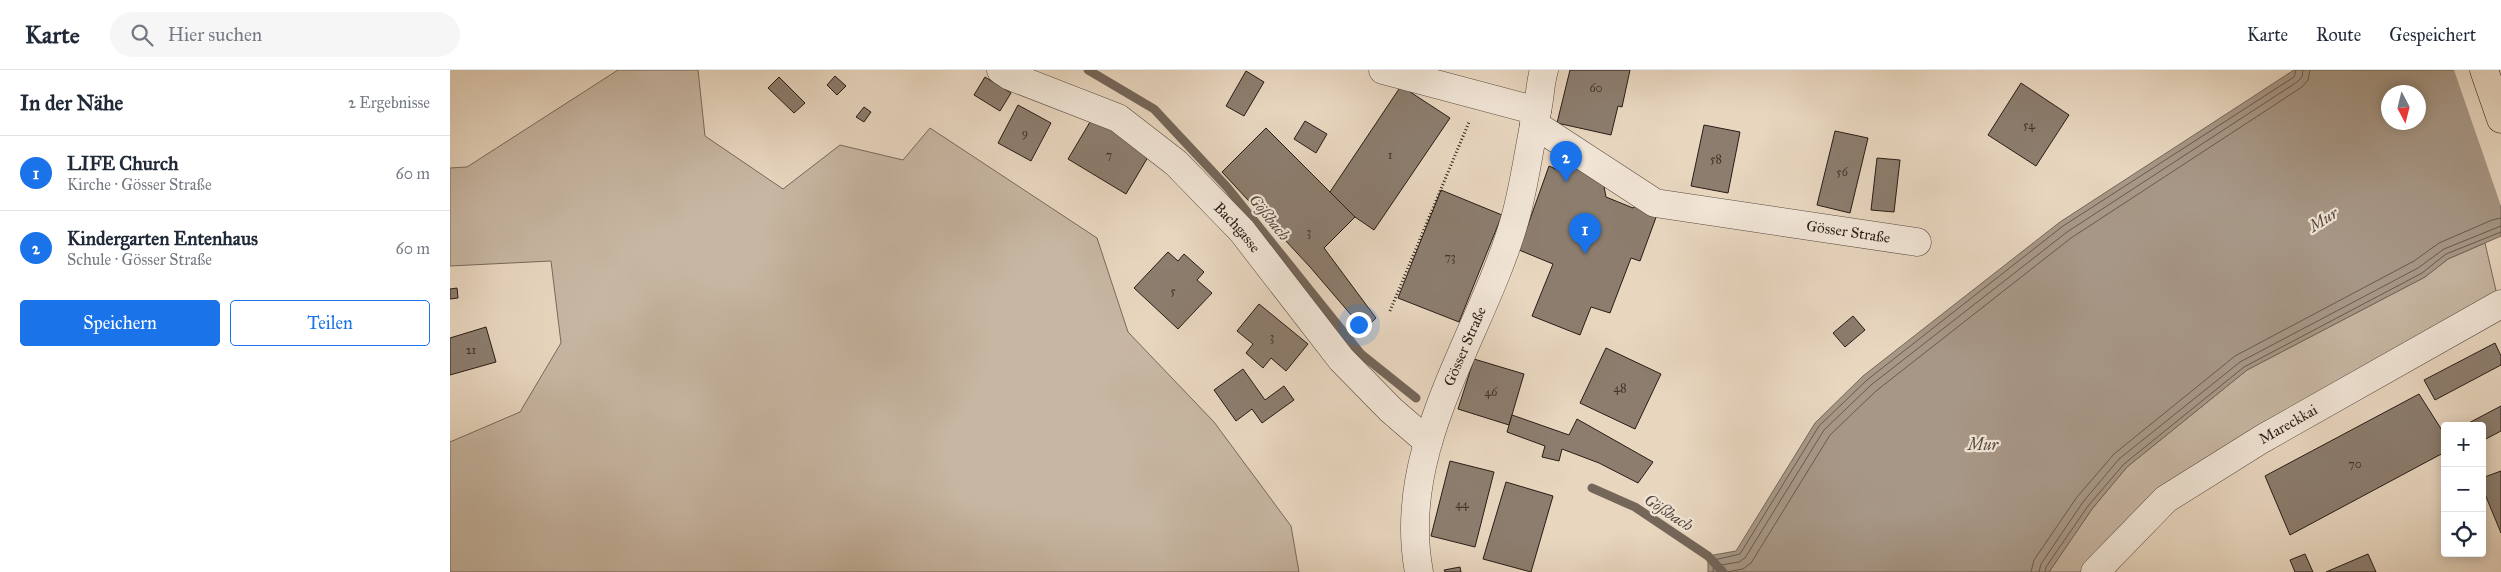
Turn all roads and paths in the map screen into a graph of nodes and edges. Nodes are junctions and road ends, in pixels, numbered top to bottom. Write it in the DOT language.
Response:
graph roads {
  1 [pos="1001,70"];
  2 [pos="1383,70"];
  3 [pos="1544,70"];
  4 [pos="2484,70"];
  5 [pos="1482,97"];
  6 [pos="1535,118"];
  7 [pos="2501,119"];
  8 [pos="1917,242"];
  9 [pos="2501,304"];
  10 [pos="1390,310"];
  11 [pos="1430,435"];
  12 [pos="1419,572"];
  13 [pos="2095,572"];
  1 -- 11 [label="street, Bachgasse"];
  2 -- 5 [label="street"];
  3 -- 6 [label="street, Gösser Straße"];
  4 -- 7 [label="main road"];
  5 -- 6 [label="street"];
  5 -- 10 [label="path"];
  6 -- 8 [label="street, Gösser Straße"];
  6 -- 11 [label="street, Gösser Straße"];
  9 -- 13 [label="street, Mareckkai"];
  11 -- 12 [label="street, Gösser Straße"];
}
